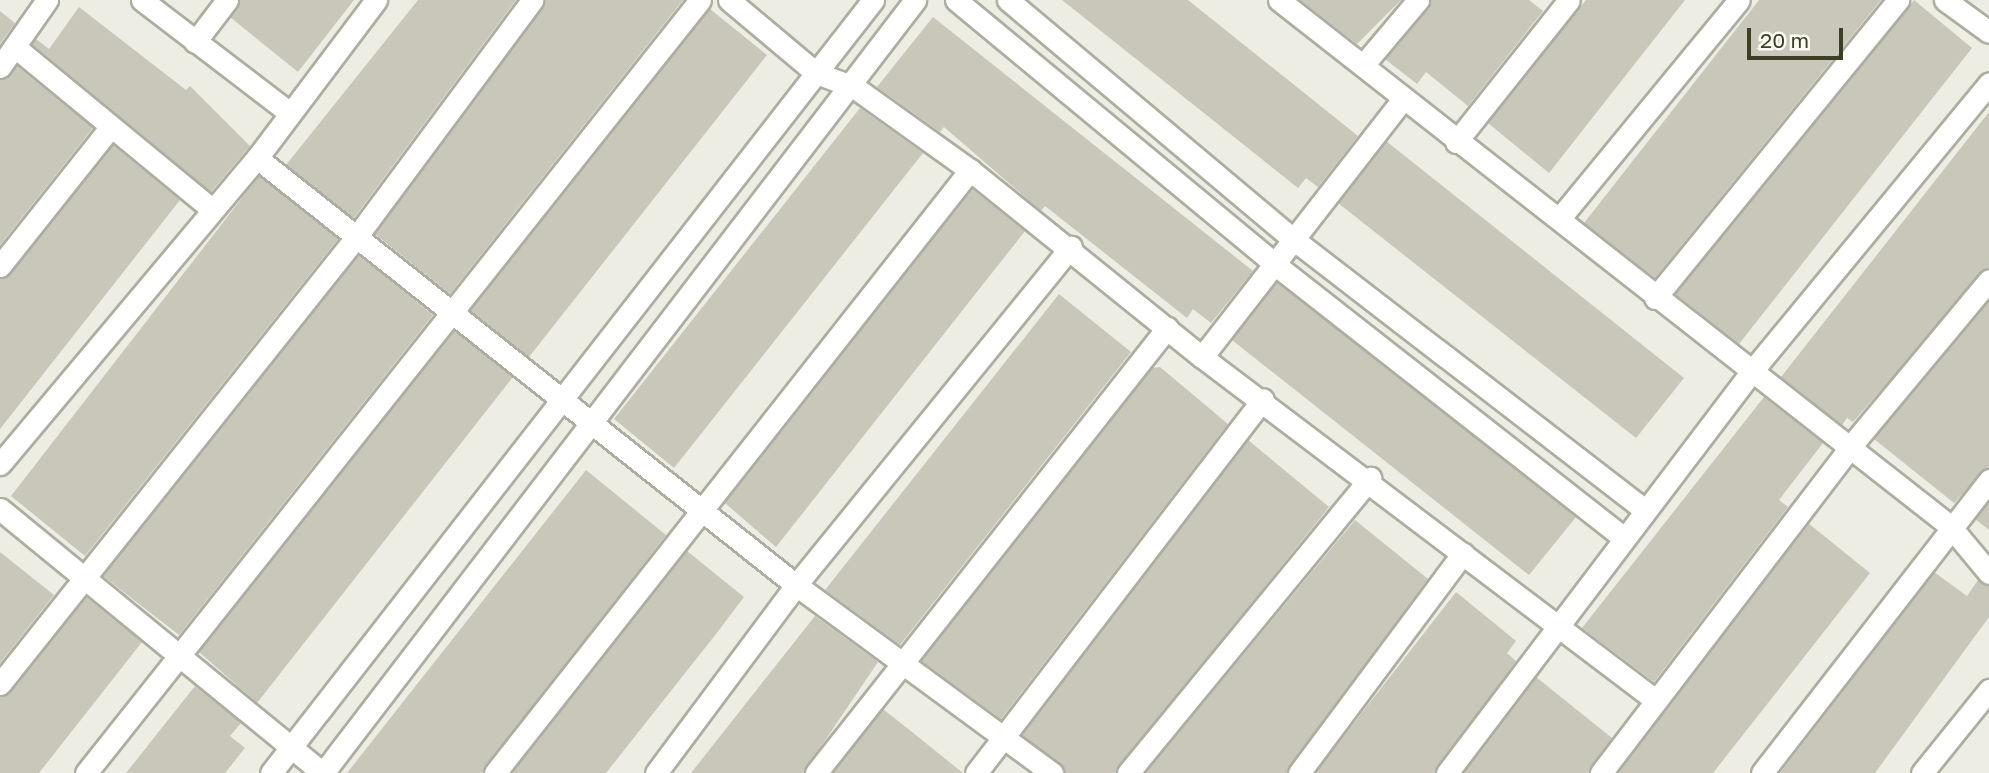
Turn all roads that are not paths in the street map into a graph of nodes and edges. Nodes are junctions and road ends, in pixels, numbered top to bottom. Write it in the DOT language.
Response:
graph roads {
  1 [pos="142,0"];
  2 [pos="228,0"];
  3 [pos="376,0"];
  4 [pos="532,0"];
  5 [pos="700,0"];
  6 [pos="730,0"];
  7 [pos="873,0"];
  8 [pos="915,0"];
  9 [pos="956,0"];
  10 [pos="1008,0"];
  11 [pos="1279,0"];
  12 [pos="1418,0"];
  13 [pos="1569,0"];
  14 [pos="1739,0"];
  15 [pos="1898,0"];
  16 [pos="1945,0"];
  17 [pos="45,1"];
  18 [pos="1989,32"];
  19 [pos="195,42"];
  20 [pos="15,47"];
  21 [pos="1364,64"];
  22 [pos="0,67"];
  23 [pos="816,73"];
  24 [pos="1989,83"];
  25 [pos="854,87"];
  26 [pos="1401,101"];
  27 [pos="288,111"];
  28 [pos="108,130"];
  29 [pos="1455,142"];
  30 [pos="257,158"];
  31 [pos="970,170"];
  32 [pos="210,208"];
  33 [pos="1559,219"];
  34 [pos="357,236"];
  35 [pos="1293,239"];
  36 [pos="1071,247"];
  37 [pos="0,266"];
  38 [pos="1277,266"];
  39 [pos="1989,280"];
  40 [pos="1656,298"];
  41 [pos="455,310"];
  42 [pos="1167,328"];
  43 [pos="1202,357"];
  44 [pos="1752,371"];
  45 [pos="567,399"];
  46 [pos="1263,399"];
  47 [pos="595,424"];
  48 [pos="1850,447"];
  49 [pos="0,464"];
  50 [pos="1370,478"];
  51 [pos="1989,480"];
  52 [pos="698,507"];
  53 [pos="0,509"];
  54 [pos="1645,510"];
  55 [pos="1950,526"];
  56 [pos="1623,537"];
  57 [pos="1463,554"];
  58 [pos="1989,573"];
  59 [pos="84,579"];
  60 [pos="796,585"];
  61 [pos="1555,625"];
  62 [pos="183,657"];
  63 [pos="902,664"];
  64 [pos="0,684"];
  65 [pos="1989,690"];
  66 [pos="1654,699"];
  67 [pos="1005,733"];
  68 [pos="292,747"];
  69 [pos="86,773"];
  70 [pos="271,773"];
  71 [pos="323,773"];
  72 [pos="495,773"];
  73 [pos="656,773"];
  74 [pos="816,773"];
  75 [pos="976,773"];
  76 [pos="1052,773"];
  77 [pos="1128,773"];
  78 [pos="1299,773"];
  79 [pos="1447,773"];
  80 [pos="1601,773"];
  81 [pos="1762,773"];
  82 [pos="1922,773"];
  1 -- 19 [label="street"];
  2 -- 19 [label="street"];
  3 -- 27 [label="street"];
  4 -- 34 [label="street"];
  5 -- 41 [label="street"];
  6 -- 23 [label="street"];
  7 -- 23 [label="street"];
  8 -- 25 [label="street"];
  9 -- 38 [label="street"];
  10 -- 35 [label="street"];
  11 -- 21 [label="street"];
  12 -- 21 [label="street"];
  13 -- 29 [label="street"];
  14 -- 33 [label="street"];
  15 -- 40 [label="street"];
  16 -- 18 [label="street"];
  17 -- 20 [label="street"];
  19 -- 27 [label="street"];
  20 -- 22 [label="street"];
  20 -- 28 [label="street"];
  21 -- 26 [label="street"];
  23 -- 25 [label="street"];
  23 -- 45 [label="street"];
  24 -- 44 [label="street"];
  25 -- 31 [label="street"];
  25 -- 47 [label="street"];
  26 -- 29 [label="street"];
  26 -- 35 [label="street"];
  27 -- 30 [label="street"];
  28 -- 32 [label="street"];
  28 -- 37 [label="street"];
  29 -- 33 [label="street"];
  30 -- 32 [label="street"];
  30 -- 34 [label="street"];
  31 -- 36 [label="street"];
  31 -- 52 [label="street"];
  32 -- 49 [label="street"];
  33 -- 40 [label="street"];
  34 -- 41 [label="street"];
  34 -- 59 [label="street"];
  35 -- 38 [label="street"];
  35 -- 54 [label="street"];
  36 -- 42 [label="street"];
  36 -- 60 [label="street"];
  38 -- 43 [label="street"];
  38 -- 56 [label="street"];
  39 -- 48 [label="street"];
  40 -- 44 [label="street"];
  41 -- 45 [label="street"];
  41 -- 62 [label="street"];
  42 -- 43 [label="street"];
  42 -- 63 [label="street"];
  43 -- 46 [label="street"];
  44 -- 48 [label="street"];
  44 -- 54 [label="street"];
  45 -- 47 [label="street"];
  45 -- 68 [label="street"];
  46 -- 50 [label="street"];
  46 -- 67 [label="street"];
  47 -- 52 [label="street"];
  47 -- 71 [label="street"];
  48 -- 55 [label="street"];
  48 -- 66 [label="street"];
  50 -- 57 [label="street"];
  50 -- 77 [label="street"];
  51 -- 55 [label="street"];
  52 -- 60 [label="street"];
  52 -- 72 [label="street"];
  53 -- 59 [label="street"];
  54 -- 56 [label="street"];
  55 -- 58 [label="street"];
  55 -- 81 [label="street"];
  56 -- 61 [label="street"];
  57 -- 61 [label="street"];
  57 -- 78 [label="street"];
  59 -- 62 [label="street"];
  59 -- 64 [label="street"];
  60 -- 63 [label="street"];
  60 -- 73 [label="street"];
  61 -- 66 [label="street"];
  61 -- 79 [label="street"];
  62 -- 68 [label="street"];
  62 -- 69 [label="street"];
  63 -- 67 [label="street"];
  63 -- 74 [label="street"];
  65 -- 82 [label="street"];
  66 -- 80 [label="street"];
  67 -- 75 [label="street"];
  67 -- 76 [label="street"];
  68 -- 70 [label="street"];
  68 -- 71 [label="street"];
}
